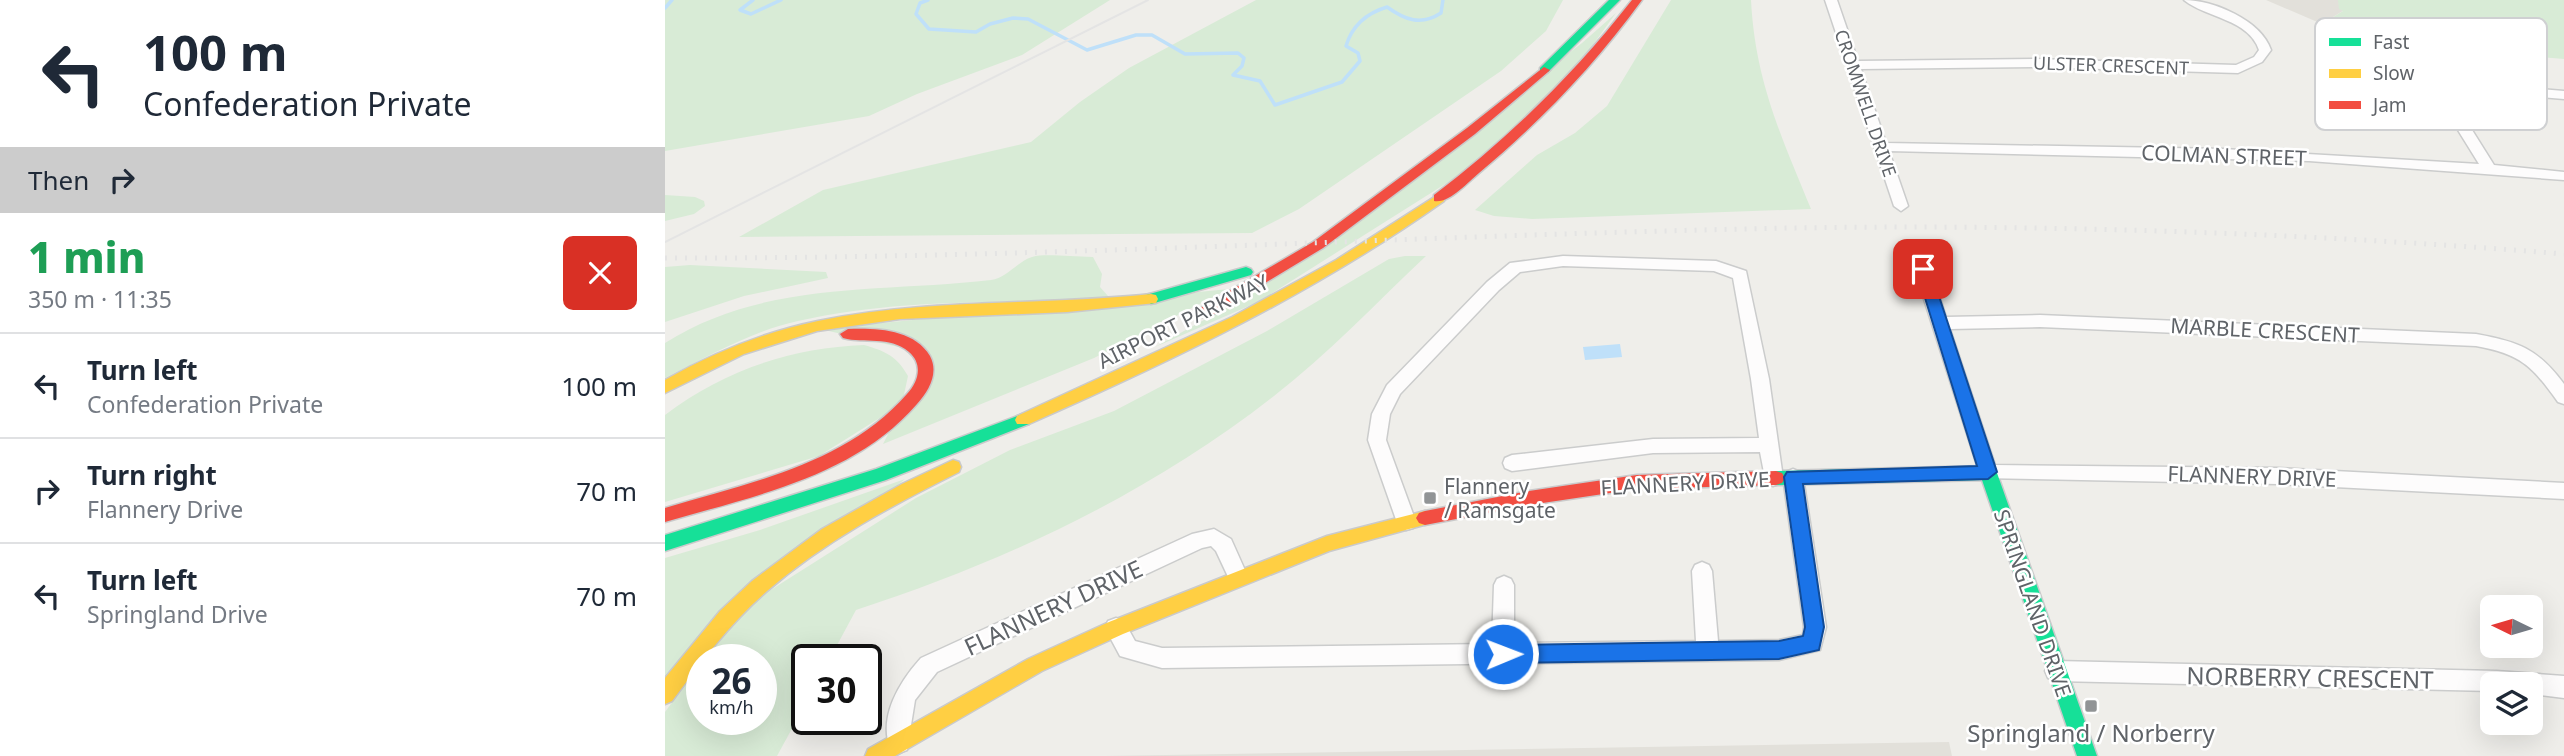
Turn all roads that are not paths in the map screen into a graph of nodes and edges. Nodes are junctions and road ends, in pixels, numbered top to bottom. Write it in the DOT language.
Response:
graph roads {
  1 [pos="1615,0"];
  2 [pos="1637,0"];
  3 [pos="1831,0"];
  4 [pos="2190,0"];
  5 [pos="1852,65"];
  6 [pos="2465,130"];
  7 [pos="1883,147"];
  8 [pos="2489,168"];
  9 [pos="2564,176"];
  10 [pos="1901,206"];
  11 [pos="1359,214"];
  12 [pos="1916,249"];
  13 [pos="1273,300"];
  14 [pos="1191,319"];
  15 [pos="1942,323"];
  16 [pos="665,387"];
  17 [pos="2564,397"];
  18 [pos="665,402"];
  19 [pos="1767,445"];
  20 [pos="861,462"];
  21 [pos="1512,463"];
  22 [pos="1988,472"];
  23 [pos="1783,477"];
  24 [pos="2564,491"];
  25 [pos="665,514"];
  26 [pos="665,521"];
  27 [pos="1406,522"];
  28 [pos="665,543"];
  29 [pos="1702,571"];
  30 [pos="1238,577"];
  31 [pos="1504,585"];
  32 [pos="1116,628"];
  33 [pos="1707,651"];
  34 [pos="1503,654"];
  35 [pos="2056,671"];
  36 [pos="2564,687"];
  37 [pos="665,694"];
  38 [pos="899,742"];
  39 [pos="875,756"];
  40 [pos="2087,756"];
  1 -- 11 [label="main road, AIRPORT PARKWAY"];
  2 -- 13 [label="main road, AIRPORT PARKWAY"];
  3 -- 5 [label="street, CROMWELL DRIVE"];
  4 -- 5 [label="street, ULSTER CRESCENT"];
  5 -- 7 [label="street, CROMWELL DRIVE"];
  6 -- 8 [label="street"];
  7 -- 8 [label="street, COLMAN STREET"];
  7 -- 10 [label="street, CROMWELL DRIVE"];
  8 -- 9 [label="street, COLMAN STREET"];
  11 -- 14 [label="main road, AIRPORT PARKWAY"];
  11 -- 16 [label="main road"];
  12 -- 15 [label="street, SPRINGLAND DRIVE"];
  13 -- 28 [label="main road, AIRPORT PARKWAY"];
  13 -- 37 [label="main road"];
  15 -- 17 [label="street, MARBLE CRESCENT"];
  15 -- 22 [label="street, SPRINGLAND DRIVE"];
  18 -- 25 [label="main road"];
  19 -- 21 [label="street, FLANNERY DRIVE"];
  19 -- 23 [label="street"];
  19 -- 27 [label="street"];
  20 -- 26 [label="main road"];
  22 -- 23 [label="main road, FLANNERY DRIVE"];
  22 -- 24 [label="street, FLANNERY DRIVE"];
  22 -- 35 [label="main road, SPRINGLAND DRIVE"];
  23 -- 27 [label="main road, FLANNERY DRIVE"];
  23 -- 33 [label="street"];
  27 -- 30 [label="main road, FLANNERY DRIVE"];
  29 -- 33 [label="street"];
  30 -- 32 [label="main road, FLANNERY DRIVE"];
  30 -- 38 [label="street, FLANNERY DRIVE"];
  31 -- 34 [label="street"];
  32 -- 34 [label="street"];
  32 -- 38 [label="main road, FLANNERY DRIVE"];
  33 -- 34 [label="street"];
  35 -- 36 [label="street, NORBERRY CRESCENT"];
  35 -- 40 [label="main road, SPRINGLAND DRIVE"];
  38 -- 39 [label="main road, FLANNERY DRIVE"];
}
